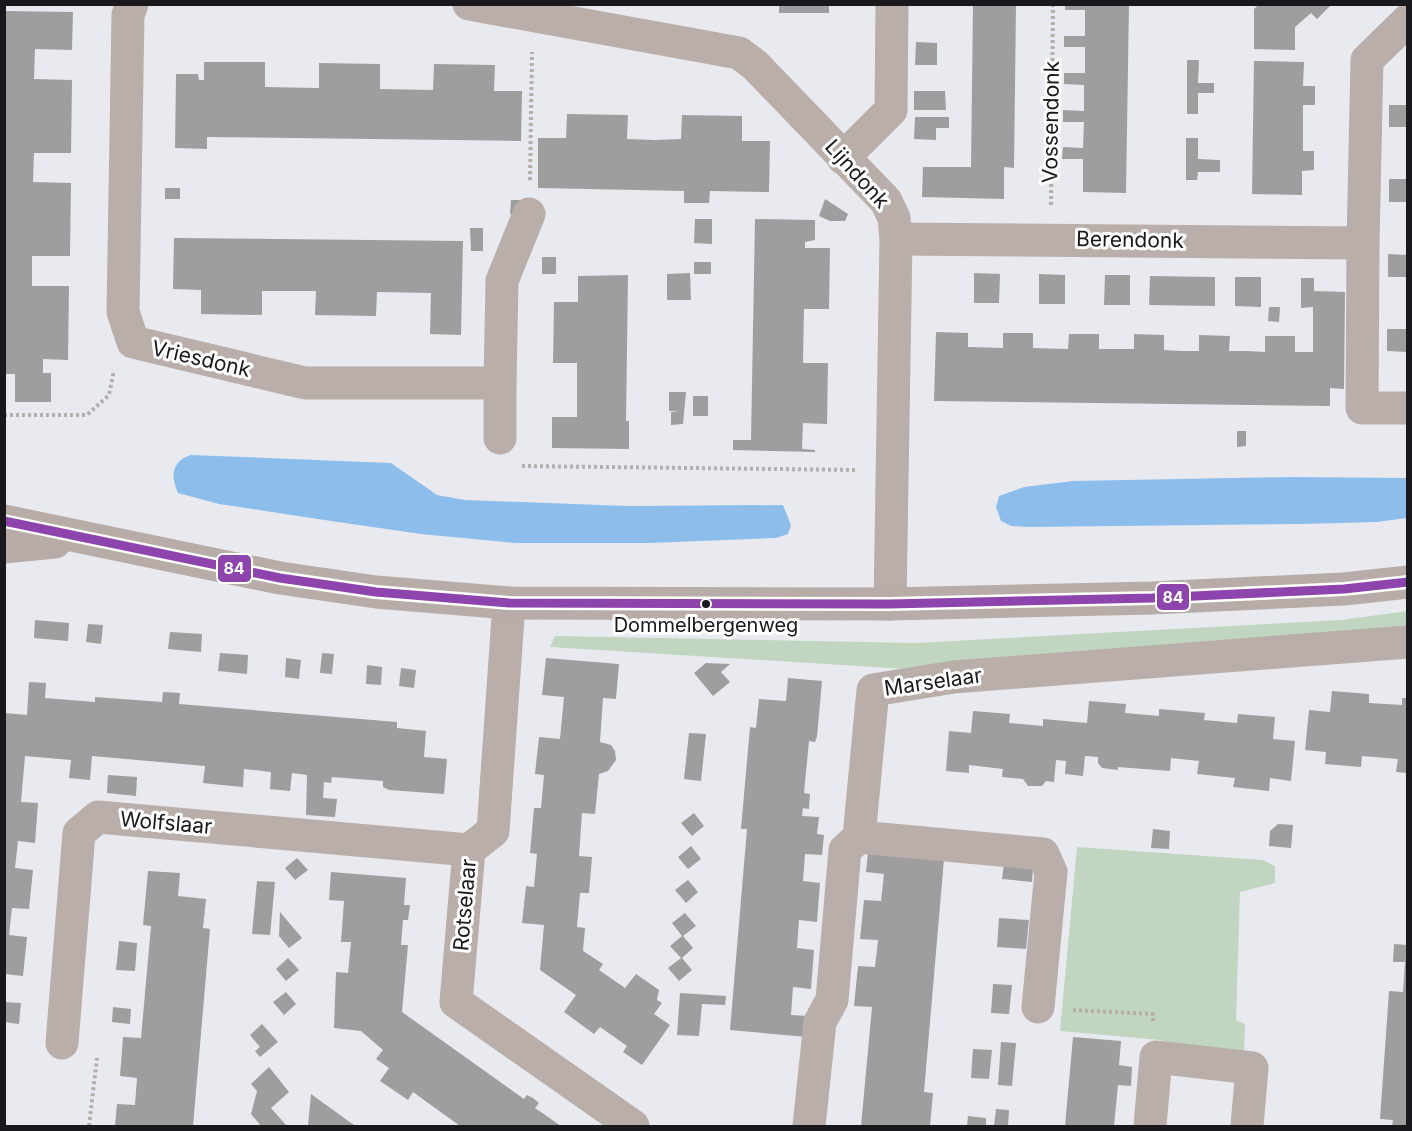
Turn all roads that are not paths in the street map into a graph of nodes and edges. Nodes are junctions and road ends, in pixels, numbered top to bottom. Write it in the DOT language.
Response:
graph roads {
  1 [pos="132,4"];
  2 [pos="469,4"];
  3 [pos="892,4"];
  4 [pos="1407,20"];
  5 [pos="843,158"];
  6 [pos="529,214"];
  7 [pos="896,239"];
  8 [pos="1363,243"];
  9 [pos="500,383"];
  10 [pos="1407,408"];
  11 [pos="500,438"];
  12 [pos="4,521"];
  13 [pos="84,540"];
  14 [pos="4,547"];
  15 [pos="1407,582"];
  16 [pos="509,603"];
  17 [pos="890,604"];
  18 [pos="1407,642"];
  19 [pos="852,843"];
  20 [pos="470,850"];
  21 [pos="1038,1007"];
  22 [pos="62,1043"];
  23 [pos="633,1126"];
  24 [pos="809,1126"];
  25 [pos="1150,1126"];
  26 [pos="1247,1126"];
  1 -- 9 [label="street, Vriesdonk"];
  2 -- 5 [label="street, Lijndonk"];
  3 -- 5 [label="street"];
  4 -- 8 [label="street"];
  5 -- 7 [label="street, Lijndonk"];
  6 -- 9 [label="street"];
  7 -- 8 [label="street, Berendonk"];
  7 -- 17 [label="street, Lijndonk"];
  8 -- 10 [label="street"];
  9 -- 11 [label="street"];
  12 -- 13 [label="street"];
  13 -- 14 [label="street"];
  13 -- 16 [label="street"];
  15 -- 17 [label="street"];
  16 -- 17 [label="street"];
  16 -- 20 [label="street, Rotselaar"];
  18 -- 19 [label="street, Marselaar"];
  19 -- 21 [label="street"];
  19 -- 24 [label="street, Marselaar"];
  20 -- 22 [label="street, Wolfslaar"];
  20 -- 23 [label="street, Rotselaar"];
  25 -- 26 [label="street"];
}
